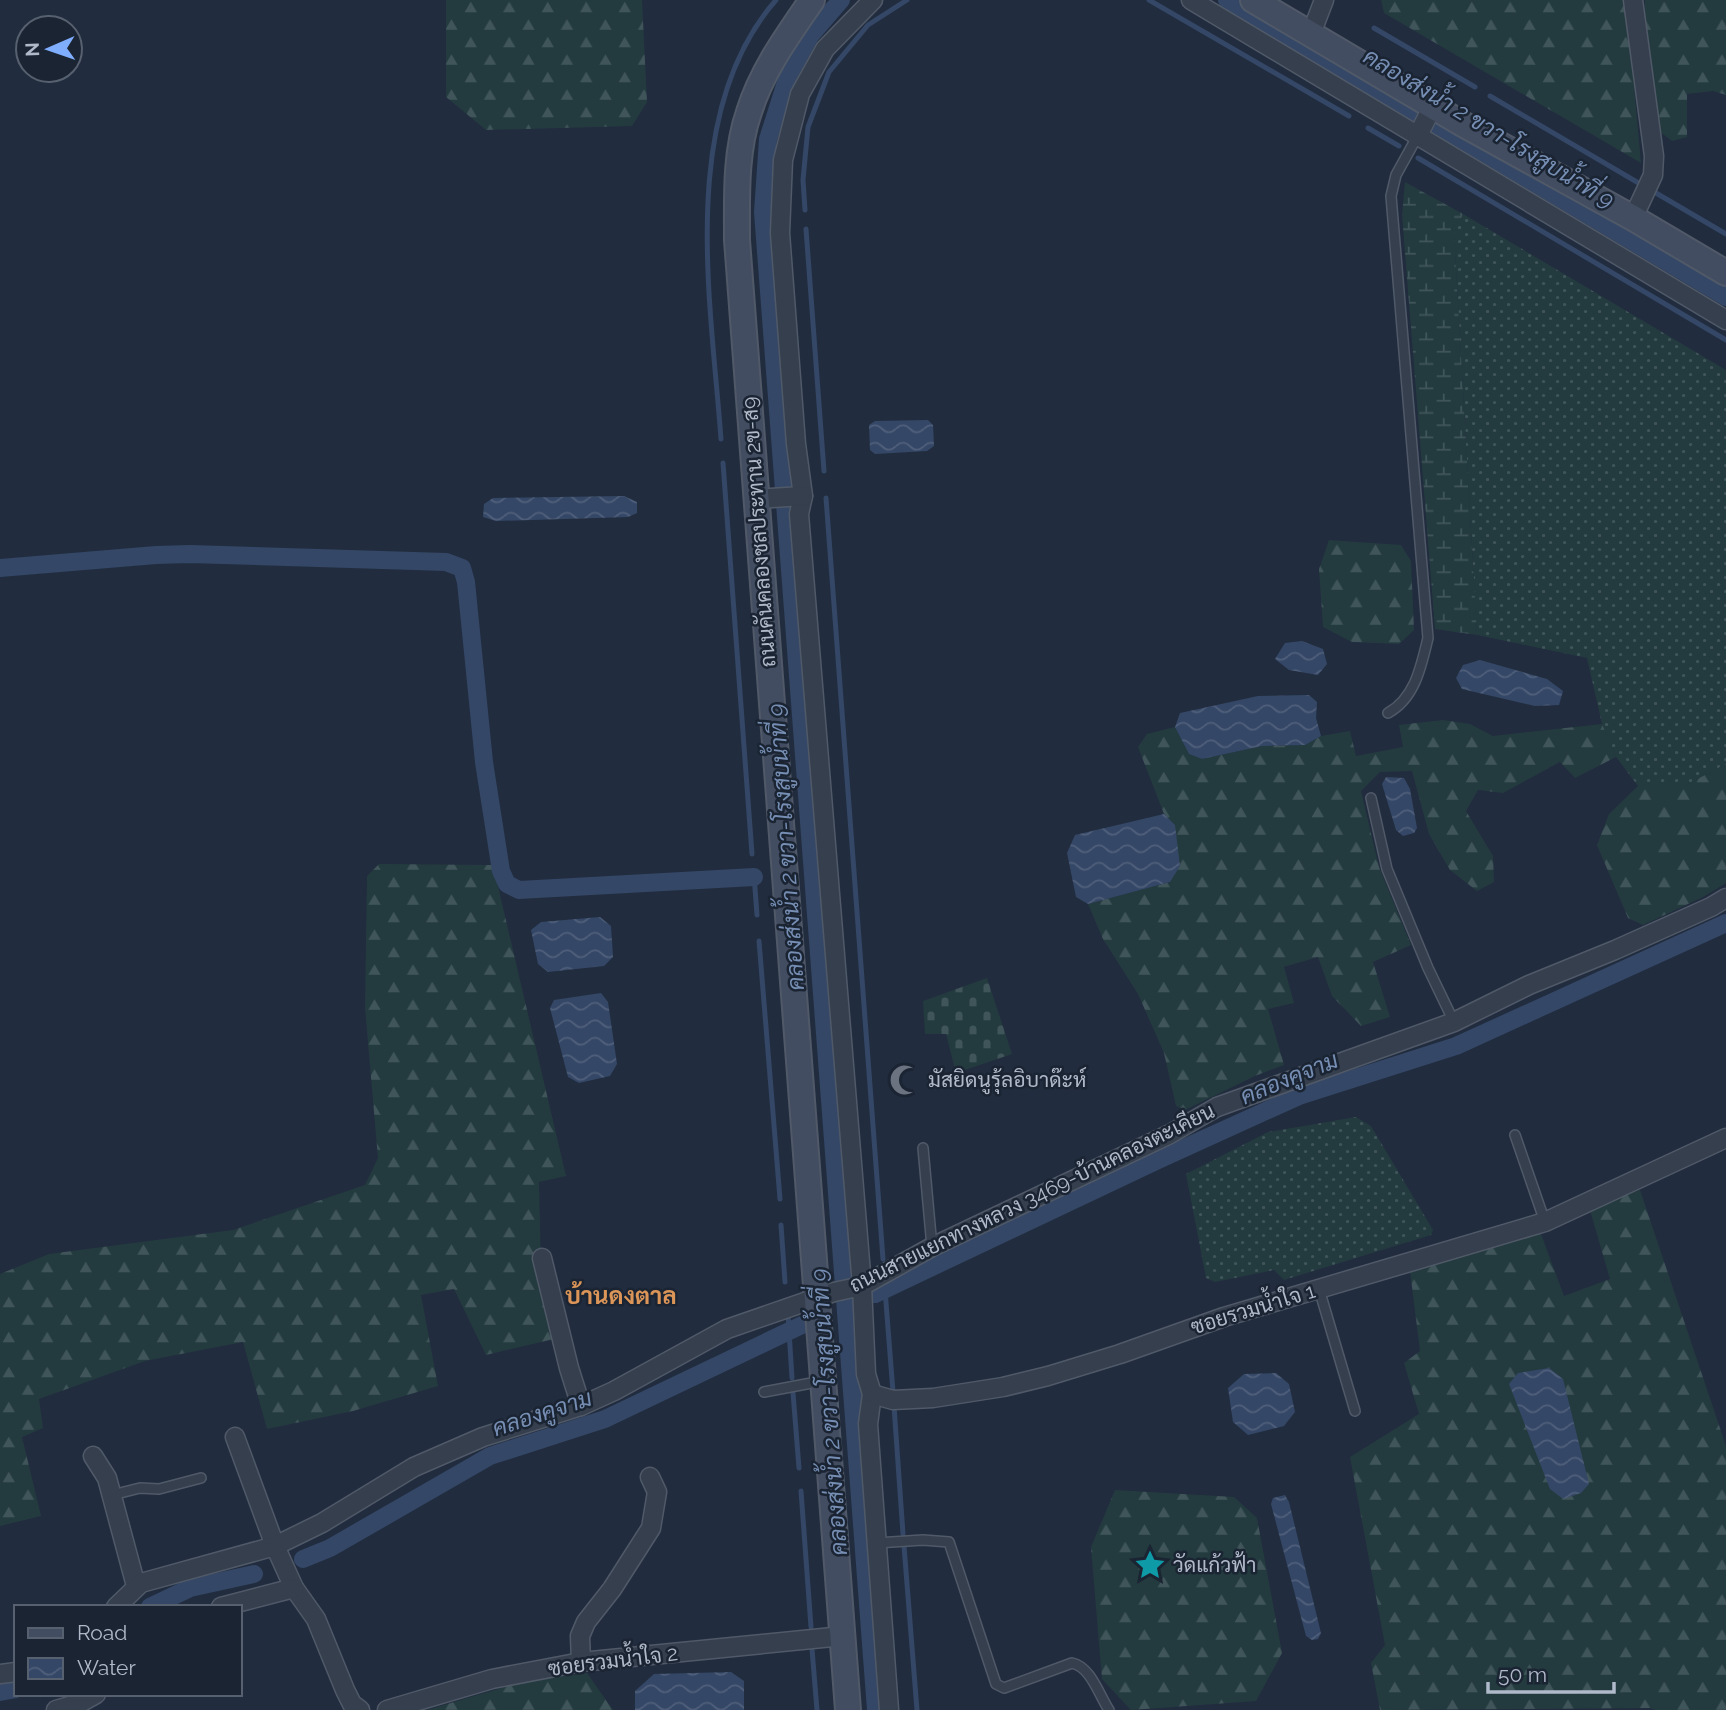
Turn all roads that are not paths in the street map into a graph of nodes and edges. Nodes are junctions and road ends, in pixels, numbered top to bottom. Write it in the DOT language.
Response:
graph roads {
  1 [pos="812,0"];
  2 [pos="873,0"];
  3 [pos="1191,0"];
  4 [pos="1253,0"];
  5 [pos="1324,0"];
  6 [pos="1633,0"];
  7 [pos="1311,34"];
  8 [pos="1431,110"];
  9 [pos="1417,136"];
  10 [pos="1633,218"];
  11 [pos="1726,273"];
  12 [pos="1726,320"];
  13 [pos="798,497"];
  14 [pos="761,499"];
  15 [pos="1388,713"];
  16 [pos="1371,798"];
  17 [pos="1726,898"];
  18 [pos="1454,1022"];
  19 [pos="1515,1135"];
  20 [pos="1726,1138"];
  21 [pos="923,1148"];
  22 [pos="1545,1222"];
  23 [pos="932,1247"];
  24 [pos="542,1258"];
  25 [pos="858,1287"];
  26 [pos="1319,1289"];
  27 [pos="825,1295"];
  28 [pos="823,1381"];
  29 [pos="764,1392"];
  30 [pos="872,1394"];
  31 [pos="581,1406"];
  32 [pos="1355,1411"];
  33 [pos="235,1437"];
  34 [pos="93,1456"];
  35 [pos="650,1477"];
  36 [pos="201,1478"];
  37 [pos="112,1495"];
  38 [pos="876,1543"];
  39 [pos="275,1546"];
  40 [pos="136,1586"];
  41 [pos="294,1588"];
  42 [pos="118,1605"];
  43 [pos="229,1605"];
  44 [pos="843,1636"];
  45 [pos="581,1662"];
  46 [pos="92,1696"];
  47 [pos="56,1710"];
  48 [pos="360,1710"];
  49 [pos="387,1710"];
  50 [pos="848,1710"];
  51 [pos="889,1710"];
  52 [pos="1109,1710"];
  1 -- 14 [label="street, ถนนคันคลองชลประทาน 2ข-ส9"];
  2 -- 13 [label="street"];
  3 -- 9 [label="street"];
  4 -- 7 [label="street"];
  5 -- 7 [label="street"];
  6 -- 10 [label="street"];
  7 -- 8 [label="street"];
  8 -- 9 [label="street"];
  8 -- 10 [label="street"];
  9 -- 12 [label="street"];
  9 -- 15 [label="lane"];
  10 -- 11 [label="street"];
  13 -- 14 [label="street"];
  13 -- 25 [label="street"];
  14 -- 27 [label="street, ถนนคันคลองชลประทาน 2ข-ส9"];
  16 -- 18 [label="lane"];
  17 -- 18 [label="street, ถนนสายแยกทางหลวง 3469-บ้านคลองตะเคียน"];
  18 -- 23 [label="street, ถนนสายแยกทางหลวง 3469-บ้านคลองตะเคียน"];
  19 -- 22 [label="lane"];
  20 -- 22 [label="street, ซอยรวมน้ำใจ 1"];
  21 -- 23 [label="lane"];
  22 -- 26 [label="street, ซอยรวมน้ำใจ 1"];
  23 -- 25 [label="street, ถนนสายแยกทางหลวง 3469-บ้านคลองตะเคียน"];
  24 -- 31 [label="street"];
  25 -- 27 [label="street, ถนนสายแยกทางหลวง 3469-บ้านคลองตะเคียน"];
  25 -- 30 [label="street"];
  26 -- 30 [label="street, ซอยรวมน้ำใจ 1"];
  26 -- 32 [label="lane"];
  27 -- 28 [label="street, ถนนคันคลองชลประทาน 2ข-ส9"];
  27 -- 31 [label="street, ถนนสายแยกทางหลวง 3469-บ้านคลองตะเคียน"];
  28 -- 29 [label="lane"];
  28 -- 44 [label="street, ถนนคันคลองชลประทาน 2ข-ส9"];
  30 -- 38 [label="street"];
  31 -- 39 [label="street, ถนนสายแยกทางหลวง 3469-บ้านคลองตะเคียน"];
  33 -- 39 [label="street"];
  34 -- 37 [label="street"];
  35 -- 45 [label="street"];
  36 -- 37 [label="lane"];
  37 -- 40 [label="street"];
  38 -- 51 [label="street"];
  38 -- 52 [label="lane"];
  39 -- 40 [label="street, ถนนสายแยกทางหลวง 3469-บ้านคลองตะเคียน"];
  39 -- 41 [label="street"];
  40 -- 42 [label="street, ถนนสายแยกทางหลวง 3469-บ้านคลองตะเคียน"];
  41 -- 43 [label="street"];
  41 -- 48 [label="street"];
  44 -- 45 [label="street, ซอยรวมน้ำใจ 2"];
  44 -- 50 [label="street, ถนนคันคลองชลประทาน 2ข-ส9"];
  45 -- 49 [label="street, ซอยรวมน้ำใจ 2"];
  46 -- 47 [label="street"];
}
